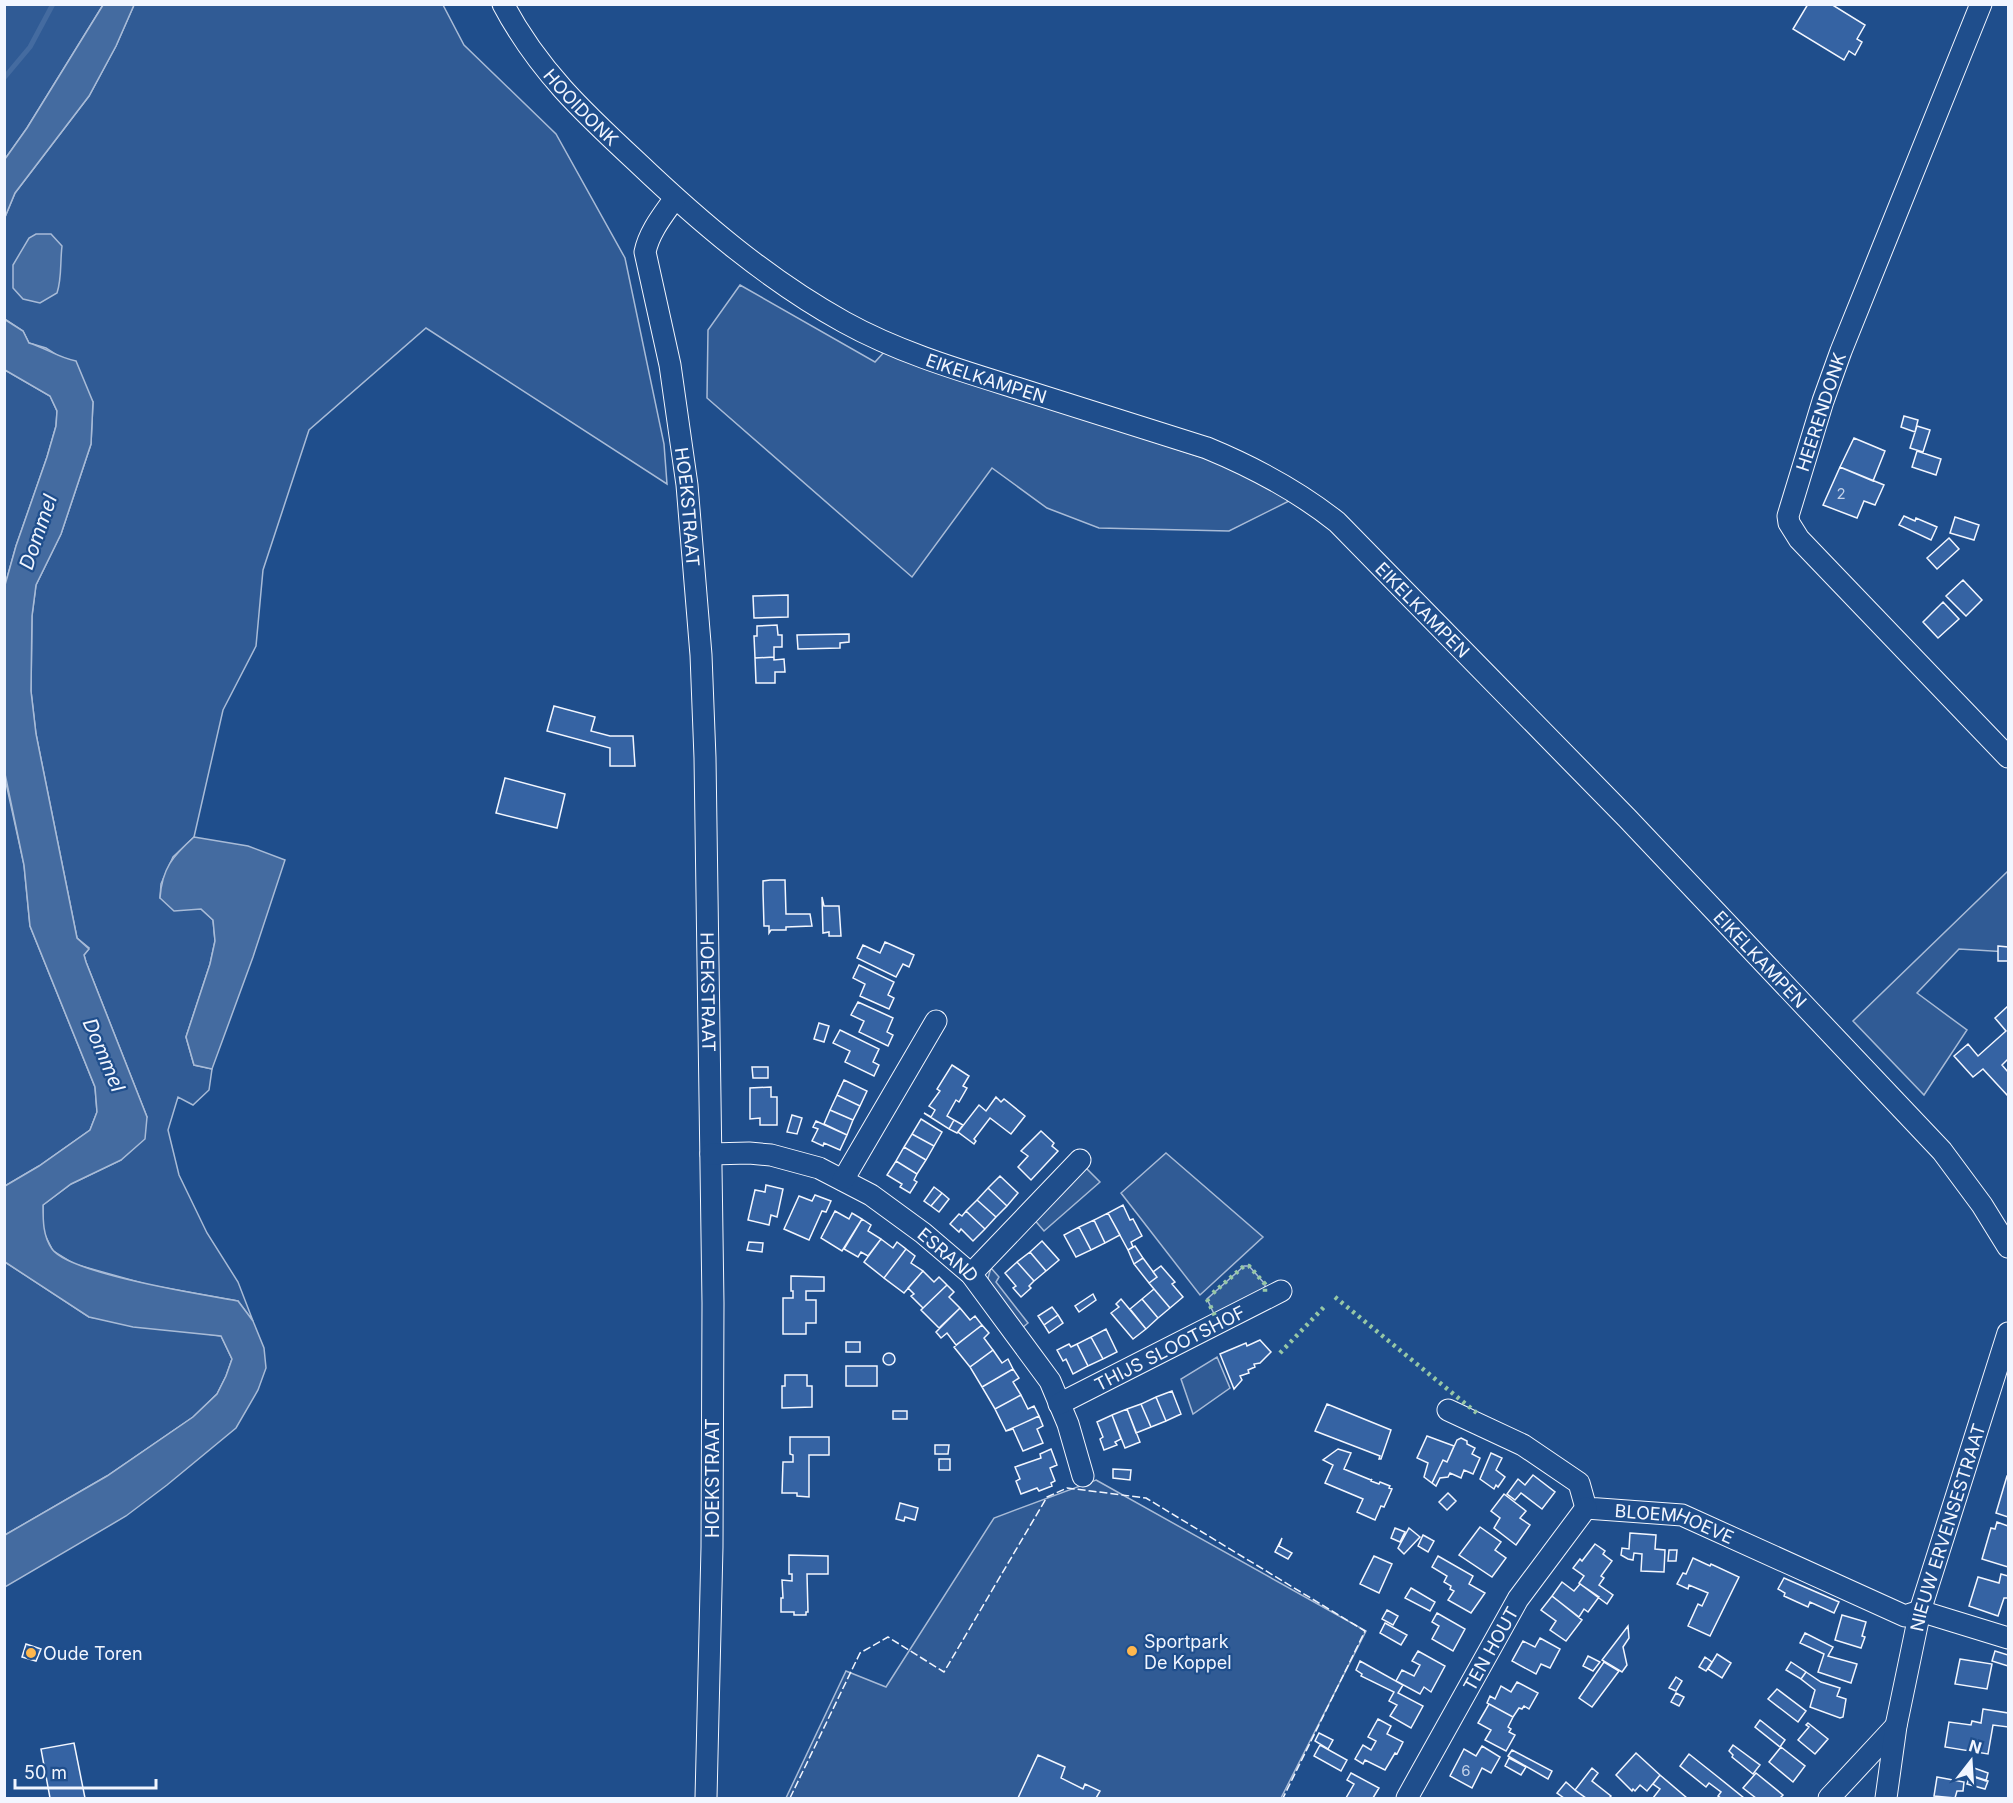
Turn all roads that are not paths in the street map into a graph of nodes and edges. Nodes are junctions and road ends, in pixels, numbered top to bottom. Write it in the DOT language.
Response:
graph roads {
  1 [pos="503,4"];
  2 [pos="1981,4"];
  3 [pos="675,198"];
  4 [pos="2008,757"];
  5 [pos="936,1021"];
  6 [pos="711,1154"];
  7 [pos="1080,1160"];
  8 [pos="843,1180"];
  9 [pos="2008,1247"];
  10 [pos="970,1274"];
  11 [pos="1281,1291"];
  12 [pos="2008,1333"];
  13 [pos="1059,1404"];
  14 [pos="1448,1410"];
  15 [pos="1083,1476"];
  16 [pos="1586,1509"];
  17 [pos="1920,1611"];
  18 [pos="2008,1638"];
  19 [pos="1896,1726"];
  20 [pos="706,1798"];
  21 [pos="1407,1798"];
  22 [pos="1829,1798"];
  23 [pos="1886,1798"];
  1 -- 3 [label="street, HOOIDONK"];
  2 -- 4 [label="street, HEERENDONK"];
  3 -- 6 [label="street, HOEKSTRAAT"];
  3 -- 9 [label="street, EIKELKAMPEN"];
  5 -- 8 [label="street"];
  6 -- 8 [label="street, ESRAND"];
  6 -- 20 [label="street, HOEKSTRAAT"];
  7 -- 10 [label="street"];
  8 -- 10 [label="street, ESRAND"];
  10 -- 13 [label="street, ESRAND"];
  11 -- 13 [label="street, THIJS SLOOTSHOF"];
  12 -- 17 [label="street, NIEUW ERVENSESTRAAT"];
  13 -- 15 [label="street, ESRAND"];
  14 -- 16 [label="street, BLOEMHOEVE"];
  16 -- 17 [label="street, BLOEMHOEVE"];
  16 -- 21 [label="street, TEN HOUT"];
  17 -- 18 [label="street, BLOEMHOEVE"];
  17 -- 19 [label="street, NIEUW ERVENSESTRAAT"];
  19 -- 22 [label="street"];
  19 -- 23 [label="street, NIEUW ERVENSESTRAAT"];
}
